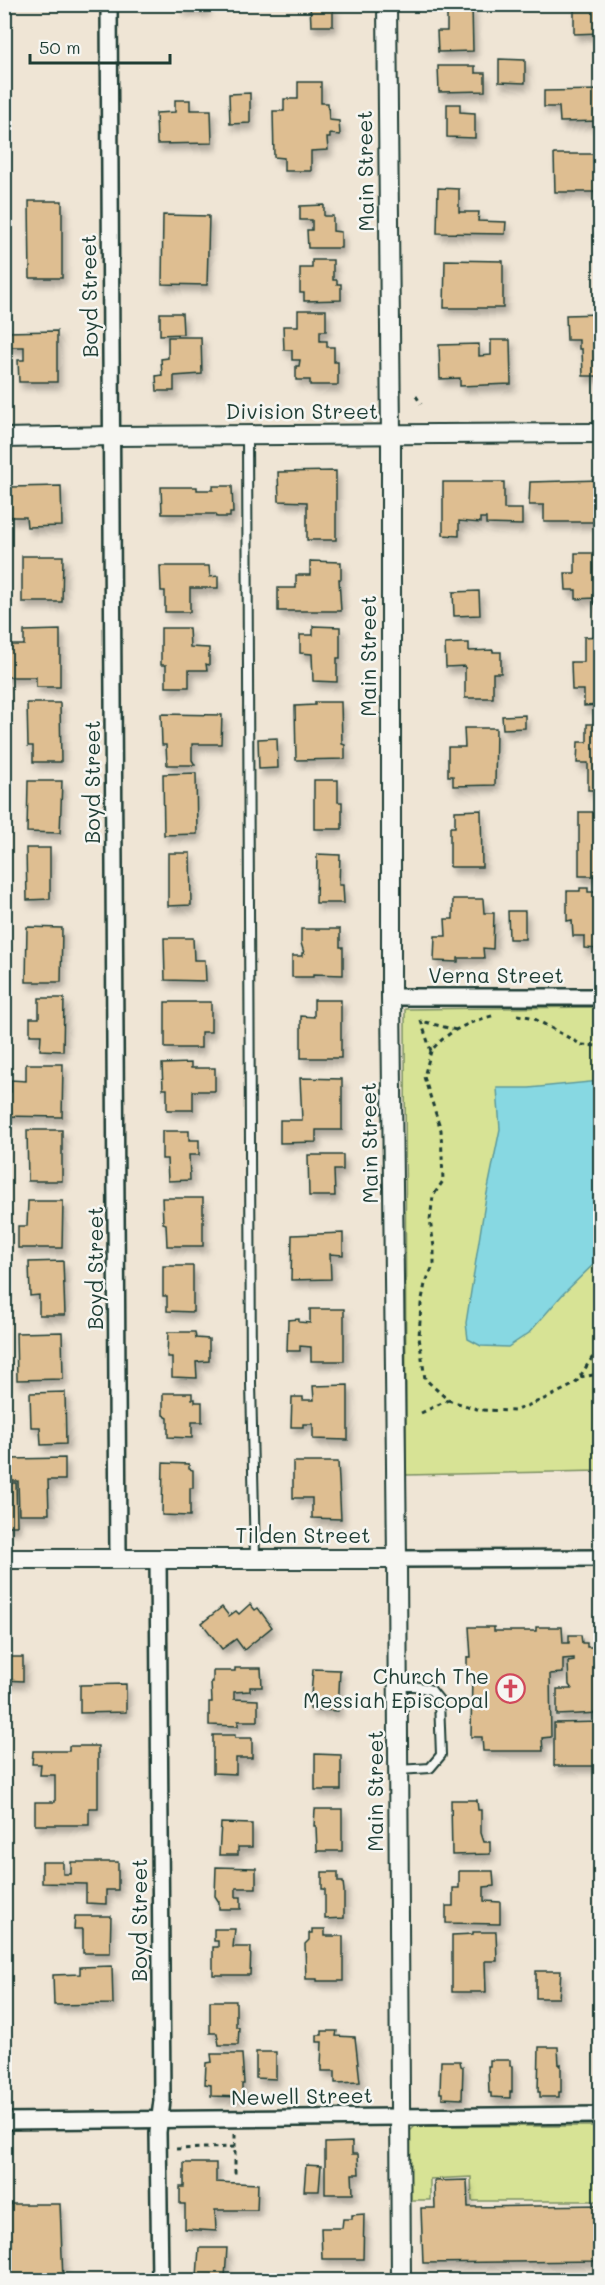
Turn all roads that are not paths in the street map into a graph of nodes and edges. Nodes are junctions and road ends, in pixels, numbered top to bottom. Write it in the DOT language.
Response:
graph roads {
  1 [pos="109,4"];
  2 [pos="387,4"];
  3 [pos="600,432"];
  4 [pos="247,435"];
  5 [pos="391,435"];
  6 [pos="113,436"];
  7 [pos="4,438"];
  8 [pos="391,997"];
  9 [pos="600,997"];
  10 [pos="118,1558"];
  11 [pos="158,1558"];
  12 [pos="600,1558"];
  13 [pos="4,1559"];
  14 [pos="255,1559"];
  15 [pos="397,1559"];
  16 [pos="398,1686"];
  17 [pos="399,1770"];
  18 [pos="600,2115"];
  19 [pos="401,2116"];
  20 [pos="159,2120"];
  21 [pos="4,2121"];
  22 [pos="160,2280"];
  23 [pos="401,2280"];
  1 -- 6 [label="street, Boyd Street"];
  2 -- 5 [label="street, Main Street"];
  3 -- 5 [label="street, Division Street"];
  4 -- 5 [label="street, Division Street"];
  4 -- 6 [label="street, Division Street"];
  4 -- 14 [label="lane"];
  5 -- 8 [label="street, Main Street"];
  6 -- 7 [label="street, Division Street"];
  6 -- 10 [label="street, Boyd Street"];
  8 -- 9 [label="street, Verna Street"];
  8 -- 15 [label="street, Main Street"];
  10 -- 11 [label="street, Tilden Street"];
  10 -- 13 [label="street, Tilden Street"];
  11 -- 14 [label="street, Tilden Street"];
  11 -- 20 [label="street, Boyd Street"];
  12 -- 15 [label="street, Tilden Street"];
  14 -- 15 [label="street, Tilden Street"];
  15 -- 16 [label="street, Main Street"];
  16 -- 17 [label="street, Main Street"];
  16 -- 17 [label="lane"];
  17 -- 19 [label="street, Main Street"];
  18 -- 19 [label="street, Newell Street"];
  19 -- 20 [label="street, Newell Street"];
  19 -- 23 [label="street, Main Street"];
  20 -- 21 [label="street, Newell Street"];
  20 -- 22 [label="street, Boyd Street"];
}
